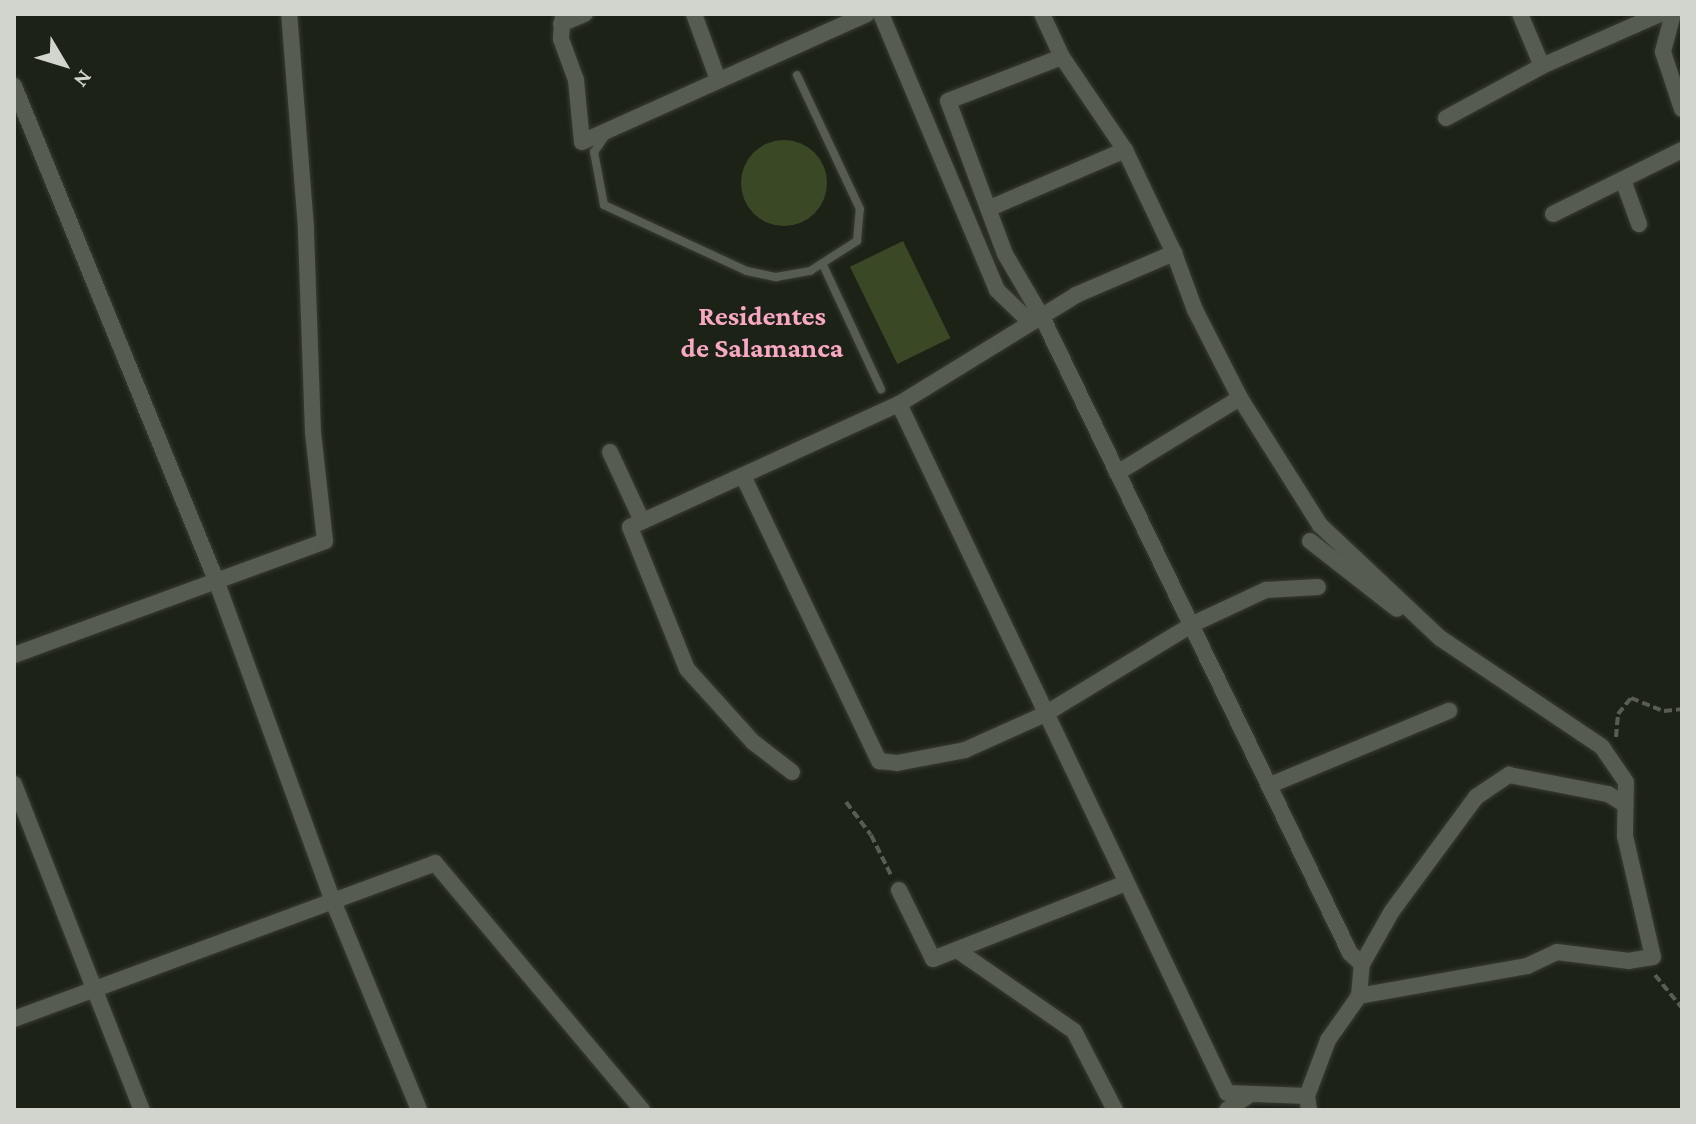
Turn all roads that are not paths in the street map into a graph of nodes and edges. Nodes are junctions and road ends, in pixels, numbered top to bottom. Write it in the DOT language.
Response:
graph roads {
  1 [pos="289,14"];
  2 [pos="585,14"];
  3 [pos="694,14"];
  4 [pos="867,14"];
  5 [pos="881,14"];
  6 [pos="1042,14"];
  7 [pos="1520,14"];
  8 [pos="1660,14"];
  9 [pos="1673,14"];
  10 [pos="562,19"];
  11 [pos="1062,57"];
  12 [pos="1542,66"];
  13 [pos="797,75"];
  14 [pos="717,77"];
  15 [pos="14,86"];
  16 [pos="1682,109"];
  17 [pos="1446,118"];
  18 [pos="611,128"];
  19 [pos="1125,150"];
  20 [pos="1682,150"];
  21 [pos="1623,180"];
  22 [pos="990,208"];
  23 [pos="1553,214"];
  24 [pos="1639,224"];
  25 [pos="1174,253"];
  26 [pos="824,267"];
  27 [pos="1043,319"];
  28 [pos="881,389"];
  29 [pos="1240,398"];
  30 [pos="899,404"];
  31 [pos="610,452"];
  32 [pos="1117,473"];
  33 [pos="744,478"];
  34 [pos="642,521"];
  35 [pos="1310,541"];
  36 [pos="216,580"];
  37 [pos="1318,587"];
  38 [pos="1193,624"];
  39 [pos="1440,638"];
  40 [pos="14,655"];
  41 [pos="1449,711"];
  42 [pos="1045,714"];
  43 [pos="792,772"];
  44 [pos="14,784"];
  45 [pos="1270,785"];
  46 [pos="1624,804"];
  47 [pos="1126,883"];
  48 [pos="899,890"];
  49 [pos="333,901"];
  50 [pos="957,950"];
  51 [pos="1362,964"];
  52 [pos="96,988"];
  53 [pos="1359,996"];
  54 [pos="14,1019"];
  55 [pos="1249,1095"];
  56 [pos="1308,1103"];
  57 [pos="142,1110"];
  58 [pos="419,1110"];
  59 [pos="642,1110"];
  60 [pos="1115,1110"];
  61 [pos="1227,1110"];
  1 -- 36 [label="street"];
  2 -- 10 [label="street"];
  3 -- 14 [label="street"];
  4 -- 14 [label="street"];
  5 -- 27 [label="street"];
  6 -- 11 [label="street"];
  7 -- 12 [label="street"];
  8 -- 12 [label="street"];
  9 -- 16 [label="street"];
  10 -- 18 [label="street"];
  11 -- 19 [label="street"];
  11 -- 22 [label="street"];
  12 -- 17 [label="street"];
  13 -- 26 [label="lane"];
  14 -- 18 [label="street"];
  15 -- 36 [label="street"];
  18 -- 26 [label="lane"];
  19 -- 22 [label="street"];
  19 -- 25 [label="street"];
  20 -- 21 [label="street"];
  21 -- 23 [label="street"];
  21 -- 24 [label="street"];
  22 -- 27 [label="street"];
  25 -- 27 [label="street"];
  25 -- 29 [label="street"];
  26 -- 28 [label="lane"];
  27 -- 30 [label="street"];
  27 -- 32 [label="street"];
  29 -- 32 [label="street"];
  29 -- 39 [label="street"];
  30 -- 33 [label="street"];
  30 -- 42 [label="street"];
  31 -- 34 [label="street"];
  32 -- 38 [label="street"];
  33 -- 34 [label="street"];
  33 -- 42 [label="street"];
  34 -- 43 [label="street"];
  35 -- 39 [label="street"];
  36 -- 40 [label="street"];
  36 -- 49 [label="street"];
  37 -- 38 [label="street"];
  38 -- 42 [label="street"];
  38 -- 45 [label="street"];
  39 -- 46 [label="street"];
  41 -- 45 [label="street"];
  42 -- 47 [label="street"];
  44 -- 52 [label="street"];
  45 -- 51 [label="street"];
  46 -- 51 [label="street"];
  46 -- 53 [label="street"];
  47 -- 50 [label="street"];
  47 -- 55 [label="street"];
  48 -- 50 [label="street"];
  49 -- 52 [label="street"];
  49 -- 58 [label="street"];
  49 -- 59 [label="street"];
  50 -- 60 [label="street"];
  51 -- 53 [label="street"];
  52 -- 54 [label="street"];
  52 -- 57 [label="street"];
  53 -- 56 [label="street"];
  55 -- 56 [label="street"];
  55 -- 61 [label="street"];
}
